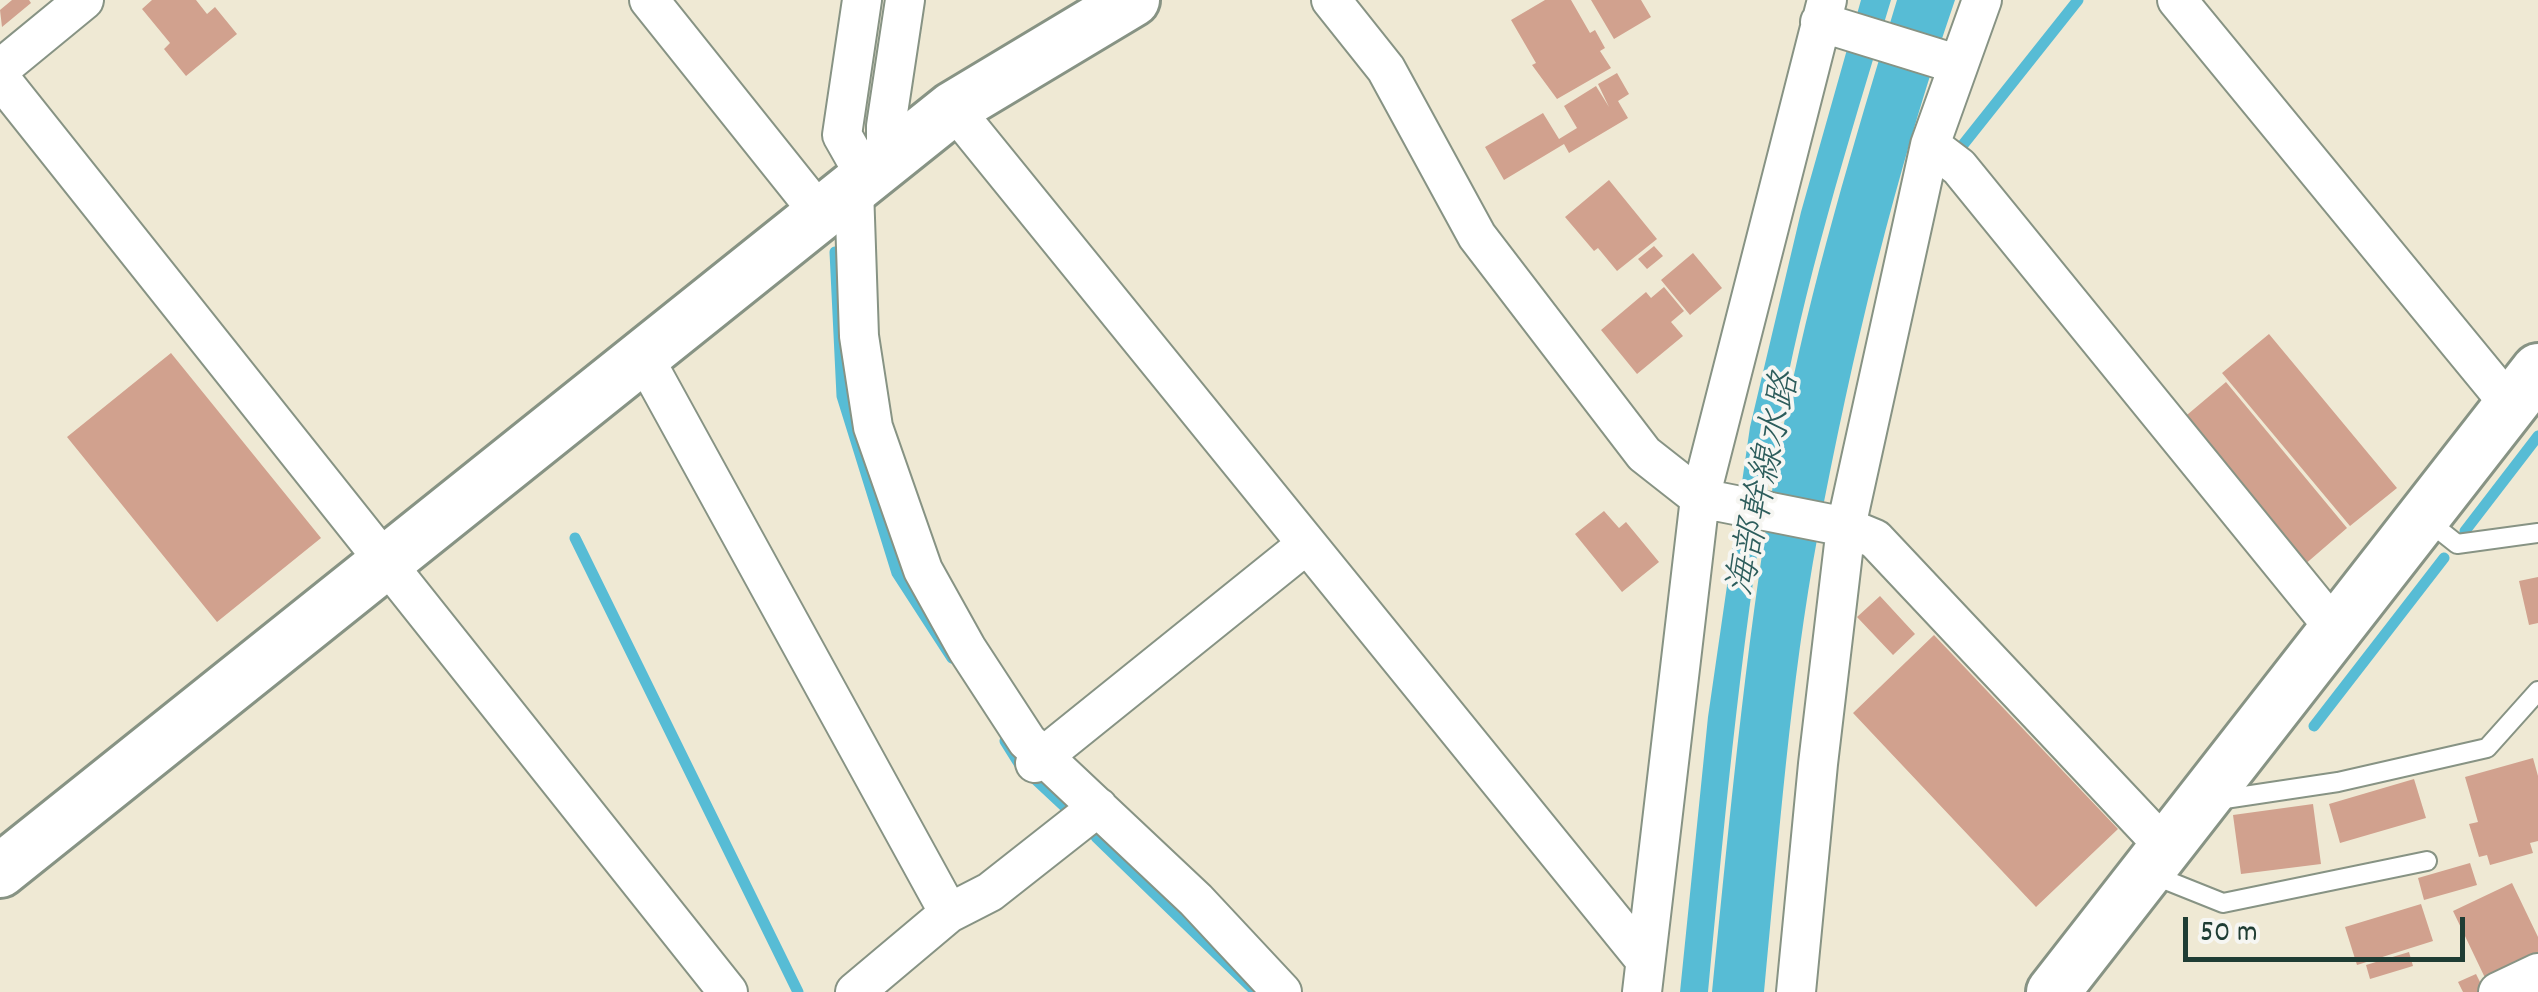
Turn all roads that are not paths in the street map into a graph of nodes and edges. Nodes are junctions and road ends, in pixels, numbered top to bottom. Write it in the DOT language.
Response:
graph roads {
  1 [pos="84,0"];
  2 [pos="649,0"];
  3 [pos="862,0"];
  4 [pos="905,0"];
  5 [pos="1133,0"];
  6 [pos="1331,0"];
  7 [pos="1982,0"];
  8 [pos="2177,0"];
  9 [pos="1825,15"];
  10 [pos="1949,62"];
  11 [pos="0,68"];
  12 [pos="0,78"];
  13 [pos="953,108"];
  14 [pos="1930,145"];
  15 [pos="857,186"];
  16 [pos="642,356"];
  17 [pos="2524,387"];
  18 [pos="1710,500"];
  19 [pos="2423,518"];
  20 [pos="1836,525"];
  21 [pos="2538,533"];
  22 [pos="1307,544"];
  23 [pos="384,562"];
  24 [pos="2336,630"];
  25 [pos="2538,691"];
  26 [pos="1040,760"];
  27 [pos="2203,802"];
  28 [pos="1098,808"];
  29 [pos="2157,861"];
  30 [pos="2427,861"];
  31 [pos="0,871"];
  32 [pos="948,913"];
  33 [pos="2538,972"];
  34 [pos="1643,976"];
  35 [pos="728,992"];
  36 [pos="855,992"];
  37 [pos="1282,992"];
  38 [pos="1796,992"];
  39 [pos="2053,992"];
  40 [pos="2498,992"];
  1 -- 11 [label="street"];
  2 -- 15 [label="street"];
  3 -- 15 [label="street"];
  4 -- 15 [label="street"];
  5 -- 13 [label="street"];
  6 -- 18 [label="street"];
  7 -- 10 [label="street"];
  8 -- 17 [label="street"];
  9 -- 10 [label="street"];
  9 -- 18 [label="street"];
  10 -- 14 [label="street"];
  12 -- 23 [label="street"];
  13 -- 15 [label="street"];
  13 -- 22 [label="street"];
  14 -- 20 [label="street"];
  14 -- 24 [label="street"];
  15 -- 16 [label="street"];
  15 -- 26 [label="street"];
  16 -- 23 [label="street"];
  16 -- 32 [label="street"];
  17 -- 19 [label="street"];
  18 -- 20 [label="street"];
  18 -- 34 [label="street"];
  19 -- 21 [label="lane"];
  19 -- 24 [label="street"];
  20 -- 29 [label="street"];
  20 -- 38 [label="street"];
  22 -- 26 [label="street"];
  22 -- 34 [label="street"];
  23 -- 31 [label="street"];
  23 -- 35 [label="street"];
  24 -- 27 [label="street"];
  25 -- 27 [label="lane"];
  26 -- 28 [label="street"];
  27 -- 29 [label="street"];
  28 -- 32 [label="street"];
  28 -- 37 [label="street"];
  29 -- 30 [label="lane"];
  29 -- 39 [label="street"];
  32 -- 36 [label="street"];
  33 -- 40 [label="street"];
}
